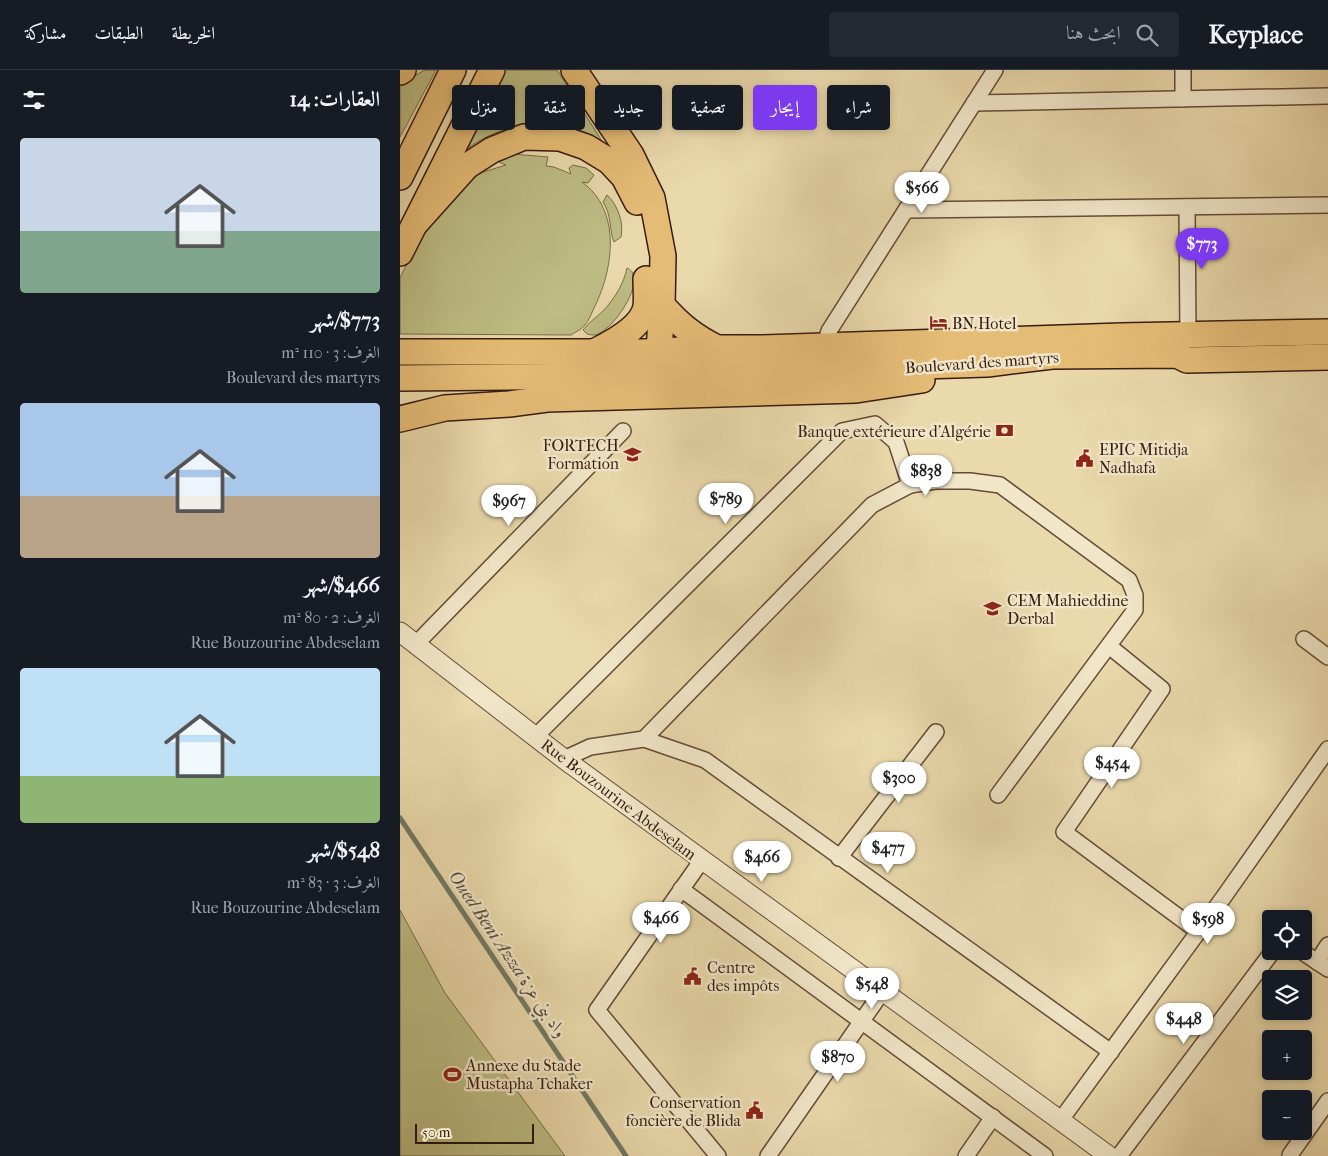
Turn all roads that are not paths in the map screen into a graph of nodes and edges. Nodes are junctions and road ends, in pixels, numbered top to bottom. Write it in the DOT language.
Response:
graph roads {
  1 [pos="454,70"];
  2 [pos="492,70"];
  3 [pos="574,70"];
  4 [pos="995,70"];
  5 [pos="1183,70"];
  6 [pos="1328,96"];
  7 [pos="1183,99"];
  8 [pos="974,103"];
  9 [pos="400,177"];
  10 [pos="1328,204"];
  11 [pos="1187,206"];
  12 [pos="906,210"];
  13 [pos="415,224"];
  14 [pos="400,254"];
  15 [pos="654,307"];
  16 [pos="1328,332"];
  17 [pos="1188,334"];
  18 [pos="824,346"];
  19 [pos="717,348"];
  20 [pos="596,351"];
  21 [pos="400,352"];
  22 [pos="1328,357"];
  23 [pos="653,360"];
  24 [pos="987,364"];
  25 [pos="400,378"];
  26 [pos="400,419"];
  27 [pos="623,430"];
  28 [pos="910,485"];
  29 [pos="400,632"];
  30 [pos="1304,639"];
  31 [pos="416,644"];
  32 [pos="1109,646"];
  33 [pos="1328,657"];
  34 [pos="936,732"];
  35 [pos="535,737"];
  36 [pos="644,739"];
  37 [pos="1328,748"];
  38 [pos="564,759"];
  39 [pos="998,795"];
  40 [pos="839,858"];
  41 [pos="702,860"];
  42 [pos="681,889"];
  43 [pos="1199,932"];
  44 [pos="1328,945"];
  45 [pos="1266,960"];
  46 [pos="1322,965"];
  47 [pos="882,992"];
  48 [pos="862,1022"];
  49 [pos="1111,1052"];
  50 [pos="1328,1101"];
  51 [pos="992,1117"];
  52 [pos="1060,1121"];
  53 [pos="1109,1155"];
  54 [pos="1290,1155"];
  55 [pos="718,1156"];
  56 [pos="768,1156"];
  57 [pos="966,1156"];
  58 [pos="1045,1156"];
  1 -- 9 [label="highway"];
  2 -- 13 [label="highway"];
  3 -- 15 [label="highway"];
  4 -- 8 [label="street"];
  5 -- 7 [label="street"];
  6 -- 7 [label="street"];
  7 -- 8 [label="street"];
  8 -- 12 [label="street"];
  10 -- 11 [label="street"];
  11 -- 12 [label="street"];
  11 -- 17 [label="street"];
  12 -- 18 [label="street"];
  13 -- 14 [label="highway"];
  13 -- 15 [label="highway"];
  15 -- 19 [label="highway"];
  15 -- 20 [label="highway"];
  15 -- 23 [label="highway"];
  16 -- 17 [label="highway, Boulevard des martyrs"];
  17 -- 18 [label="highway, Boulevard des martyrs"];
  18 -- 19 [label="highway, Boulevard des martyrs"];
  19 -- 23 [label="highway, Boulevard des martyrs"];
  20 -- 21 [label="highway"];
  20 -- 23 [label="highway"];
  22 -- 24 [label="highway, Boulevard des martyrs"];
  23 -- 24 [label="highway, Boulevard des martyrs"];
  23 -- 25 [label="highway"];
  24 -- 26 [label="highway"];
  27 -- 31 [label="street"];
  28 -- 32 [label="street"];
  28 -- 35 [label="street"];
  28 -- 36 [label="street"];
  29 -- 31 [label="street, Rue Bouzourine Abdeselam"];
  30 -- 33 [label="street"];
  31 -- 35 [label="street, Rue Bouzourine Abdeselam"];
  32 -- 39 [label="street"];
  32 -- 43 [label="street"];
  34 -- 40 [label="street"];
  35 -- 38 [label="street, Rue Bouzourine Abdeselam"];
  36 -- 38 [label="street"];
  36 -- 40 [label="street"];
  37 -- 43 [label="street"];
  38 -- 41 [label="street, Rue Bouzourine Abdeselam"];
  40 -- 49 [label="street"];
  41 -- 42 [label="street"];
  41 -- 47 [label="street, Rue Bouzourine Abdeselam"];
  42 -- 48 [label="street"];
  42 -- 55 [label="street"];
  43 -- 49 [label="street"];
  44 -- 46 [label="street"];
  45 -- 53 [label="street"];
  47 -- 48 [label="street"];
  47 -- 52 [label="street, Rue Bouzourine Abdeselam"];
  48 -- 51 [label="street"];
  48 -- 56 [label="street"];
  49 -- 52 [label="street"];
  50 -- 54 [label="street"];
  51 -- 57 [label="street"];
  51 -- 58 [label="street"];
  52 -- 53 [label="street, Rue Bouzourine Abdeselam"];
}
